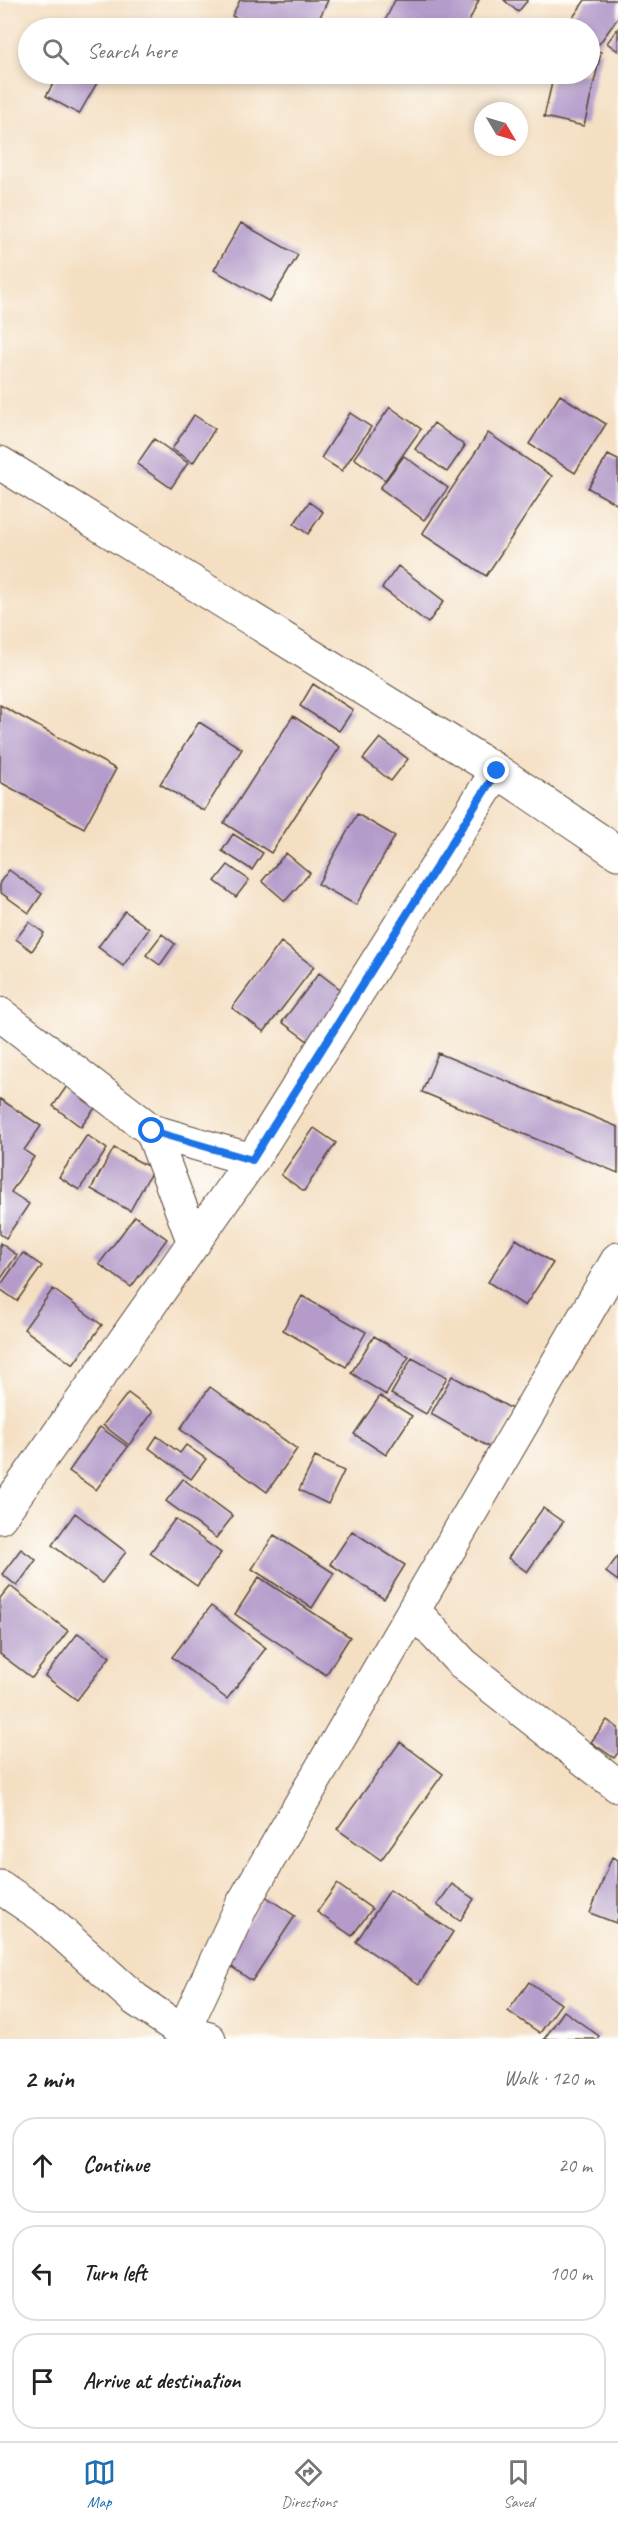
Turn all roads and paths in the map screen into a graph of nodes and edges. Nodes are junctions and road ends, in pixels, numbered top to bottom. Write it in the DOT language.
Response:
graph roads {
  1 [pos="2,469"];
  2 [pos="497,771"];
  3 [pos="618,853"];
  4 [pos="0,1014"];
  5 [pos="152,1131"];
  6 [pos="252,1160"];
  7 [pos="194,1243"];
  8 [pos="618,1259"];
  9 [pos="6,1496"];
  10 [pos="414,1611"];
  11 [pos="618,1786"];
  12 [pos="0,1887"];
  13 [pos="196,2036"];
  1 -- 2 [label="street"];
  2 -- 3 [label="street"];
  2 -- 6 [label="street"];
  4 -- 5 [label="street"];
  5 -- 6 [label="street"];
  5 -- 7 [label="street"];
  6 -- 7 [label="street"];
  7 -- 9 [label="street"];
  8 -- 10 [label="street"];
  10 -- 11 [label="street"];
  10 -- 13 [label="street"];
  12 -- 13 [label="street"];
}
